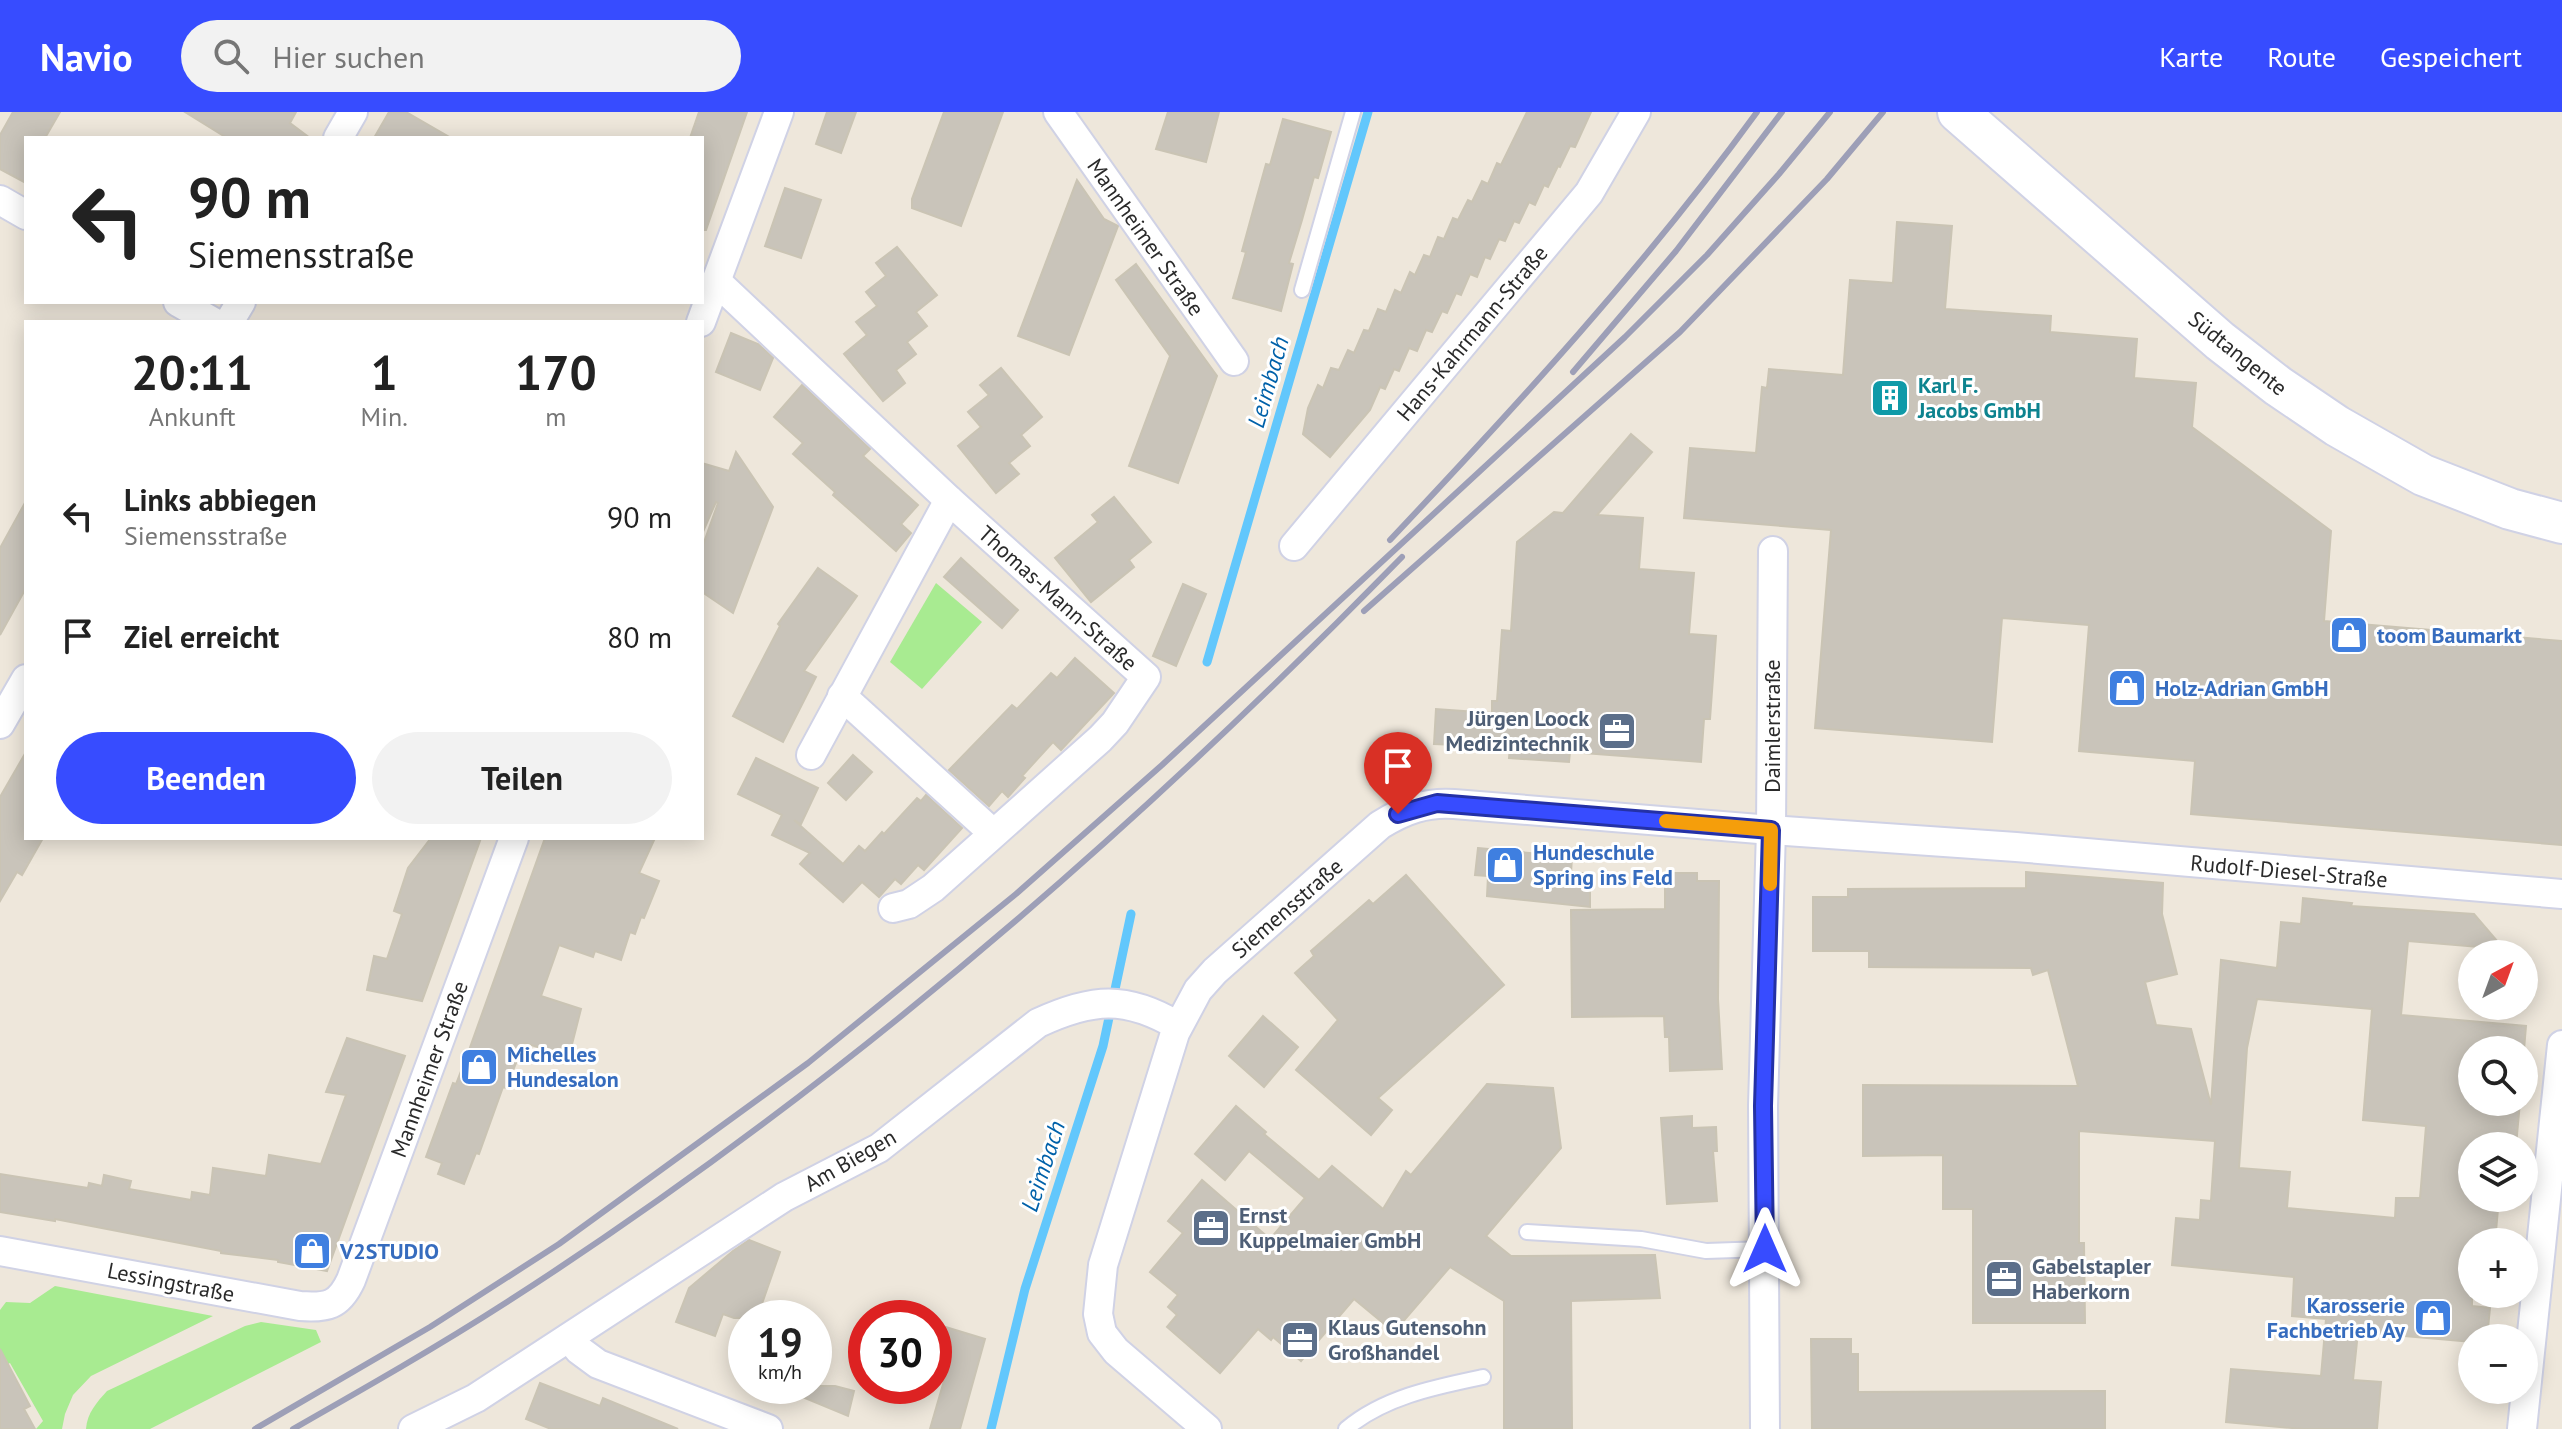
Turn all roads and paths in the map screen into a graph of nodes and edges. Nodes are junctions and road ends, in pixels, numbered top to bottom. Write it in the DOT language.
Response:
graph roads {
  1 [pos="353,112"];
  2 [pos="779,112"];
  3 [pos="1058,112"];
  4 [pos="1353,112"];
  5 [pos="1636,112"];
  6 [pos="1958,112"];
  7 [pos="339,136"];
  8 [pos="0,200"];
  9 [pos="24,214"];
  10 [pos="716,281"];
  11 [pos="1302,290"];
  12 [pos="182,304"];
  13 [pos="210,320"];
  14 [pos="702,320"];
  15 [pos="1234,361"];
  16 [pos="949,500"];
  17 [pos="2562,523"];
  18 [pos="1294,546"];
  19 [pos="1773,551"];
  20 [pos="24,682"];
  21 [pos="842,696"];
  22 [pos="0,724"];
  23 [pos="811,755"];
  24 [pos="1771,830"];
  25 [pos="993,833"];
  26 [pos="513,840"];
  27 [pos="2016,847"];
  28 [pos="2562,894"];
  29 [pos="893,908"];
  30 [pos="1178,1026"];
  31 [pos="2562,1045"];
  32 [pos="1527,1232"];
  33 [pos="1765,1249"];
  34 [pos="0,1251"];
  35 [pos="340,1299"];
  36 [pos="569,1338"];
  37 [pos="1483,1377"];
  38 [pos="413,1429"];
  39 [pos="768,1429"];
  40 [pos="1207,1429"];
  41 [pos="1346,1429"];
  42 [pos="1765,1429"];
  43 [pos="2522,1429"];
  1 -- 7 [label="street"];
  2 -- 10 [label="street"];
  3 -- 15 [label="street, Mannheimer Straße"];
  4 -- 11 [label="lane"];
  5 -- 18 [label="street, Hans-Kahrmann-Straße"];
  6 -- 17 [label="main road, Südtangente"];
  8 -- 9 [label="street"];
  10 -- 14 [label="street"];
  10 -- 16 [label="street, Thomas-Mann-Straße"];
  12 -- 13 [label="street"];
  16 -- 21 [label="street"];
  16 -- 25 [label="street, Thomas-Mann-Straße"];
  19 -- 24 [label="street, Daimlerstraße"];
  20 -- 22 [label="street"];
  21 -- 23 [label="street"];
  21 -- 25 [label="street"];
  24 -- 27 [label="street, Siemensstraße"];
  24 -- 30 [label="street, Siemensstraße"];
  24 -- 33 [label="street, Daimlerstraße"];
  25 -- 29 [label="street, Thomas-Mann-Straße"];
  26 -- 35 [label="street, Mannheimer Straße"];
  27 -- 28 [label="street, Rudolf-Diesel-Straße"];
  30 -- 36 [label="street, Am Biegen"];
  30 -- 40 [label="street, Siemensstraße"];
  31 -- 43 [label="street"];
  32 -- 33 [label="lane"];
  33 -- 42 [label="street, Daimlerstraße"];
  34 -- 35 [label="street, Lessingstraße"];
  36 -- 38 [label="street, Am Biegen"];
  36 -- 39 [label="street"];
  37 -- 41 [label="lane"];
}
